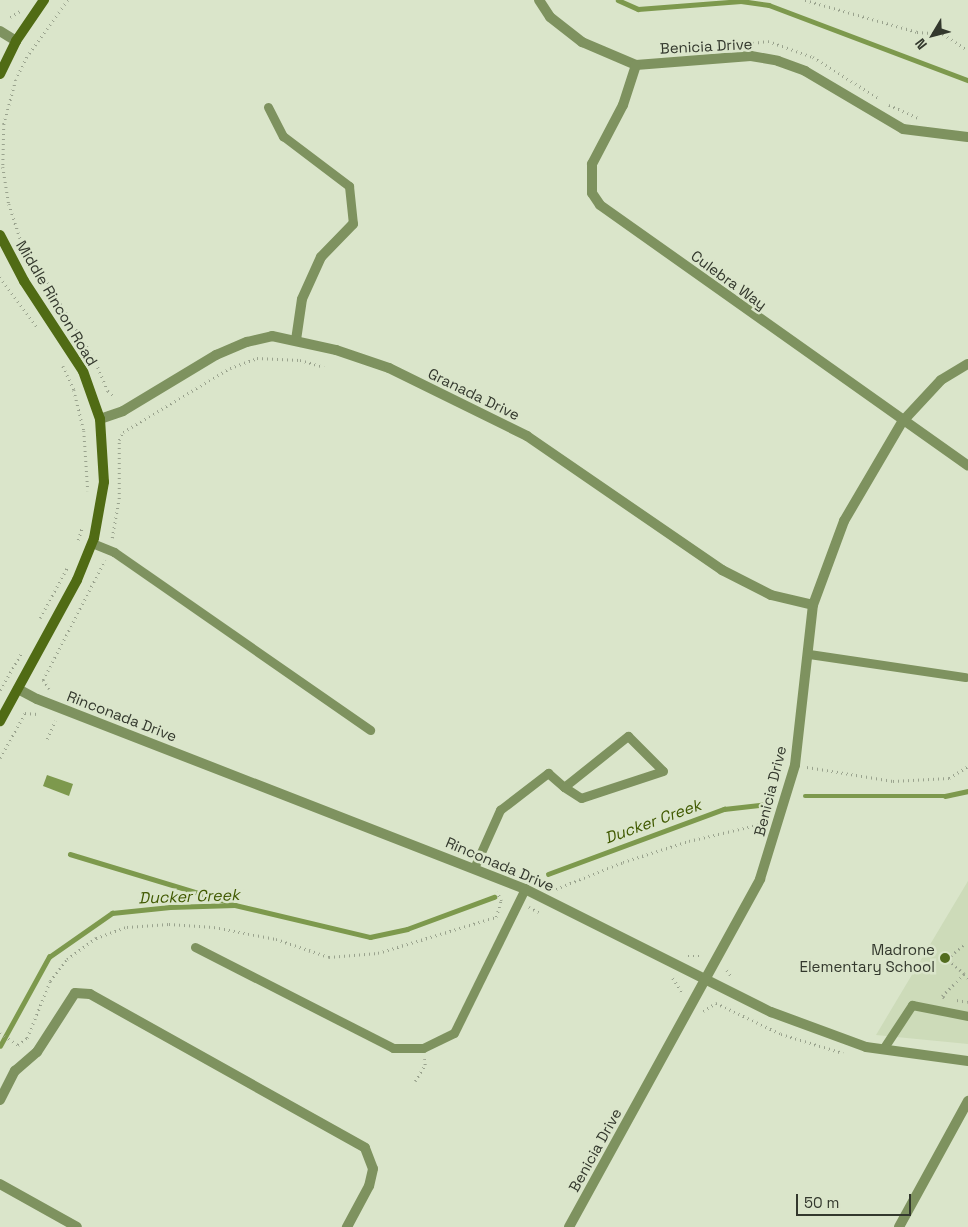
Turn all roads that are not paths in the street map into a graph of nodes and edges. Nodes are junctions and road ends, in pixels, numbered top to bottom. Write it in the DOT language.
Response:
graph roads {
  1 [pos="44,0"];
  2 [pos="539,0"];
  3 [pos="0,30"];
  4 [pos="16,41"];
  5 [pos="636,64"];
  6 [pos="0,74"];
  7 [pos="268,107"];
  8 [pos="968,137"];
  9 [pos="353,224"];
  10 [pos="0,235"];
  11 [pos="296,340"];
  12 [pos="968,364"];
  13 [pos="100,418"];
  14 [pos="902,422"];
  15 [pos="968,466"];
  16 [pos="92,542"];
  17 [pos="813,605"];
  18 [pos="809,654"];
  19 [pos="965,677"];
  20 [pos="18,688"];
  21 [pos="0,721"];
  22 [pos="370,730"];
  23 [pos="564,787"];
  24 [pos="474,868"];
  25 [pos="526,889"];
  26 [pos="195,947"];
  27 [pos="706,981"];
  28 [pos="968,1016"];
  29 [pos="883,1049"];
  30 [pos="968,1061"];
  31 [pos="0,1100"];
  32 [pos="968,1100"];
  33 [pos="0,1184"];
  34 [pos="78,1227"];
  35 [pos="347,1227"];
  36 [pos="568,1227"];
  37 [pos="899,1227"];
  1 -- 4 [label="street"];
  2 -- 5 [label="street, Benicia Drive"];
  3 -- 4 [label="street"];
  4 -- 6 [label="street"];
  5 -- 8 [label="street, Benicia Drive"];
  5 -- 14 [label="street, Culebra Way"];
  7 -- 9 [label="lane"];
  9 -- 11 [label="street"];
  10 -- 13 [label="street, Middle Rincon Road"];
  11 -- 13 [label="street, Granada Drive"];
  11 -- 17 [label="street, Granada Drive"];
  12 -- 14 [label="street, Benicia Drive"];
  13 -- 16 [label="street, Middle Rincon Road"];
  14 -- 15 [label="street, Culebra Way"];
  14 -- 17 [label="street, Benicia Drive"];
  16 -- 20 [label="street, Middle Rincon Road"];
  16 -- 22 [label="lane"];
  17 -- 18 [label="street, Benicia Drive"];
  18 -- 19 [label="lane"];
  18 -- 27 [label="street, Benicia Drive"];
  20 -- 21 [label="street, Middle Rincon Road"];
  20 -- 24 [label="street, Rinconada Drive"];
  23 -- 23 [label="lane"];
  23 -- 24 [label="lane"];
  24 -- 25 [label="street, Rinconada Drive"];
  25 -- 26 [label="lane"];
  25 -- 27 [label="street, Rinconada Drive"];
  27 -- 29 [label="street, Rinconada Drive"];
  27 -- 36 [label="street, Benicia Drive"];
  28 -- 29 [label="lane"];
  29 -- 30 [label="street, Rinconada Drive"];
  31 -- 35 [label="street"];
  32 -- 37 [label="street"];
  33 -- 34 [label="street"];
}
